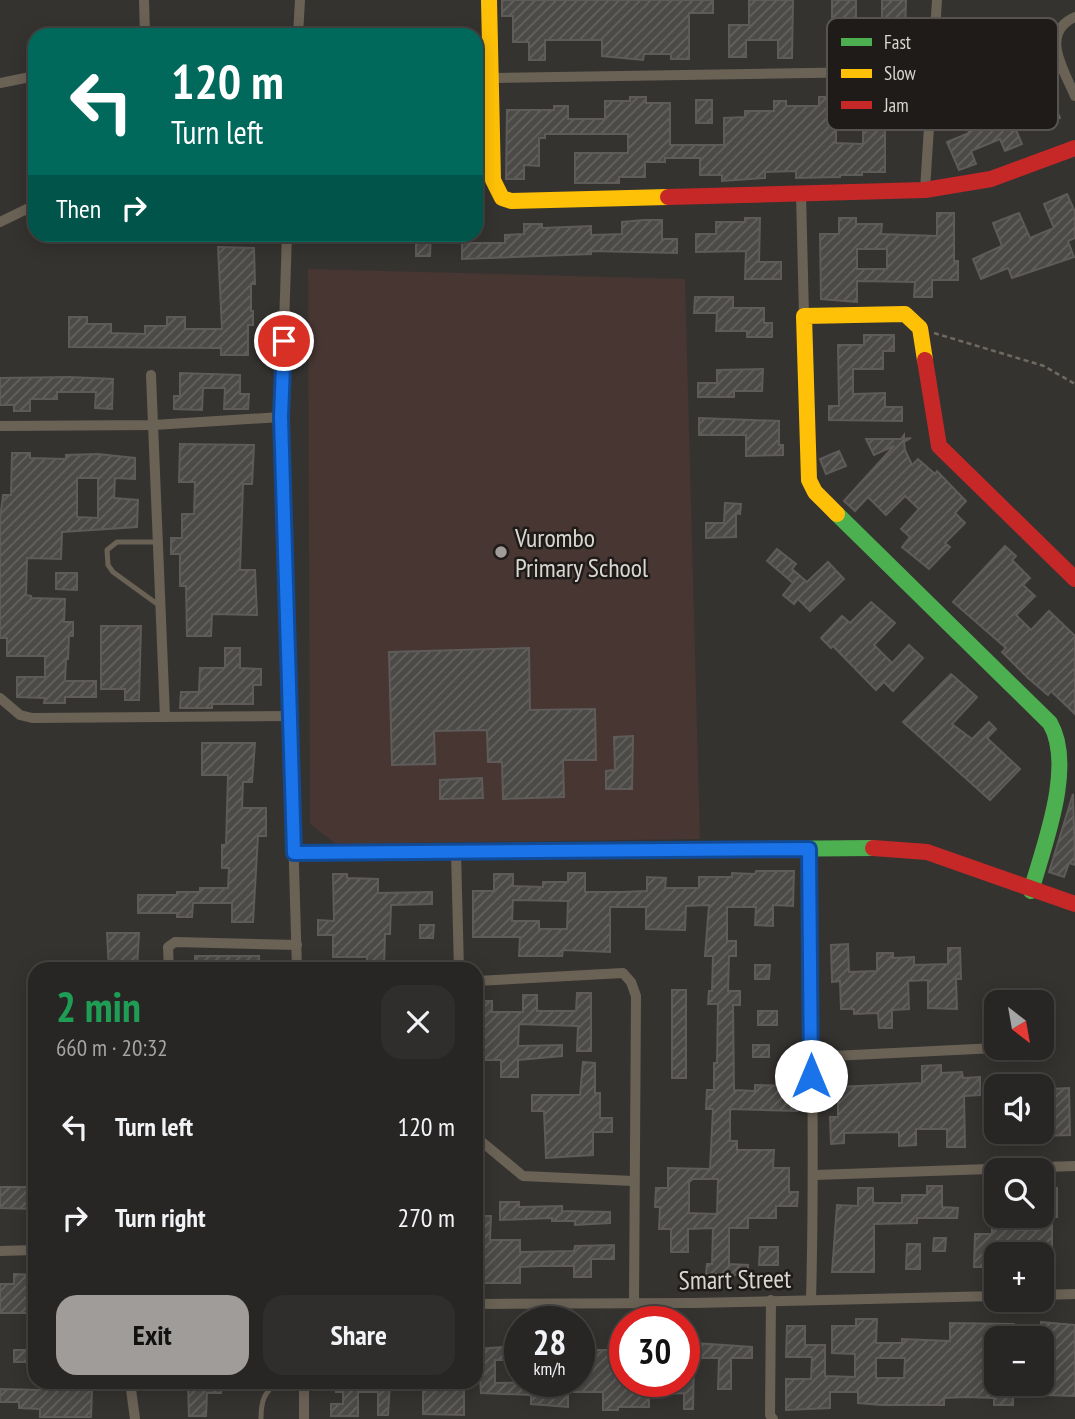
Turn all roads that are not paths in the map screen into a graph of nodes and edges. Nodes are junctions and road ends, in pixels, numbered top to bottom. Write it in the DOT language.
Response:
graph roads {
  1 [pos="144,0"];
  2 [pos="300,0"];
  3 [pos="489,0"];
  4 [pos="936,0"];
  5 [pos="1075,17"];
  6 [pos="935,18"];
  7 [pos="145,28"];
  8 [pos="298,28"];
  9 [pos="1058,31"];
  10 [pos="1058,56"];
  11 [pos="827,73"];
  12 [pos="28,77"];
  13 [pos="490,78"];
  14 [pos="0,83"];
  15 [pos="1075,96"];
  16 [pos="930,130"];
  17 [pos="1075,148"];
  18 [pos="925,190"];
  19 [pos="801,193"];
  20 [pos="28,208"];
  21 [pos="0,222"];
  22 [pos="287,242"];
  23 [pos="804,316"];
  24 [pos="150,375"];
  25 [pos="281,417"];
  26 [pos="154,425"];
  27 [pos="0,426"];
  28 [pos="159,542"];
  29 [pos="1075,579"];
  30 [pos="162,608"];
  31 [pos="0,698"];
  32 [pos="292,716"];
  33 [pos="165,717"];
  34 [pos="809,849"];
  35 [pos="456,852"];
  36 [pos="294,853"];
  37 [pos="1031,891"];
  38 [pos="1075,904"];
  39 [pos="297,945"];
  40 [pos="169,962"];
  41 [pos="297,962"];
  42 [pos="459,962"];
  43 [pos="483,981"];
  44 [pos="984,1049"];
  45 [pos="812,1057"];
  46 [pos="483,1143"];
  47 [pos="1075,1166"];
  48 [pos="815,1175"];
  49 [pos="633,1181"];
  50 [pos="28,1250"];
  51 [pos="0,1251"];
  52 [pos="1075,1294"];
  53 [pos="1054,1295"];
  54 [pos="984,1296"];
  55 [pos="771,1300"];
  56 [pos="811,1300"];
  57 [pos="634,1302"];
  58 [pos="483,1304"];
  59 [pos="131,1389"];
  60 [pos="269,1389"];
  61 [pos="304,1389"];
  62 [pos="135,1419"];
  63 [pos="261,1419"];
  64 [pos="304,1419"];
  65 [pos="773,1419"];
  1 -- 7 [label="street"];
  2 -- 8 [label="street"];
  3 -- 13 [label="street"];
  4 -- 6 [label="street"];
  5 -- 9 [label="street"];
  10 -- 15 [label="street"];
  11 -- 13 [label="street"];
  12 -- 14 [label="street"];
  13 -- 19 [label="street"];
  16 -- 18 [label="street"];
  17 -- 18 [label="street"];
  18 -- 19 [label="street"];
  19 -- 23 [label="street"];
  20 -- 21 [label="street"];
  22 -- 25 [label="street"];
  23 -- 29 [label="street"];
  23 -- 37 [label="street"];
  24 -- 26 [label="street"];
  25 -- 26 [label="street"];
  25 -- 32 [label="street"];
  26 -- 27 [label="street"];
  26 -- 28 [label="street"];
  28 -- 30 [label="street"];
  28 -- 30 [label="lane"];
  30 -- 33 [label="street"];
  31 -- 33 [label="street"];
  32 -- 33 [label="street"];
  32 -- 36 [label="street"];
  34 -- 35 [label="street"];
  34 -- 37 [label="street"];
  34 -- 45 [label="street"];
  35 -- 36 [label="street"];
  35 -- 42 [label="street"];
  36 -- 39 [label="street"];
  37 -- 38 [label="street"];
  39 -- 40 [label="street"];
  39 -- 41 [label="street"];
  43 -- 49 [label="street"];
  44 -- 45 [label="street"];
  45 -- 48 [label="street"];
  46 -- 49 [label="street"];
  47 -- 48 [label="street"];
  48 -- 56 [label="street"];
  49 -- 57 [label="street"];
  50 -- 51 [label="street"];
  52 -- 53 [label="street"];
  54 -- 56 [label="street, Smart Street"];
  55 -- 56 [label="street, Smart Street"];
  55 -- 57 [label="street, Smart Street"];
  55 -- 65 [label="street"];
  57 -- 58 [label="street, Smart Street"];
  59 -- 62 [label="street"];
  60 -- 63 [label="lane"];
  61 -- 64 [label="street"];
}
